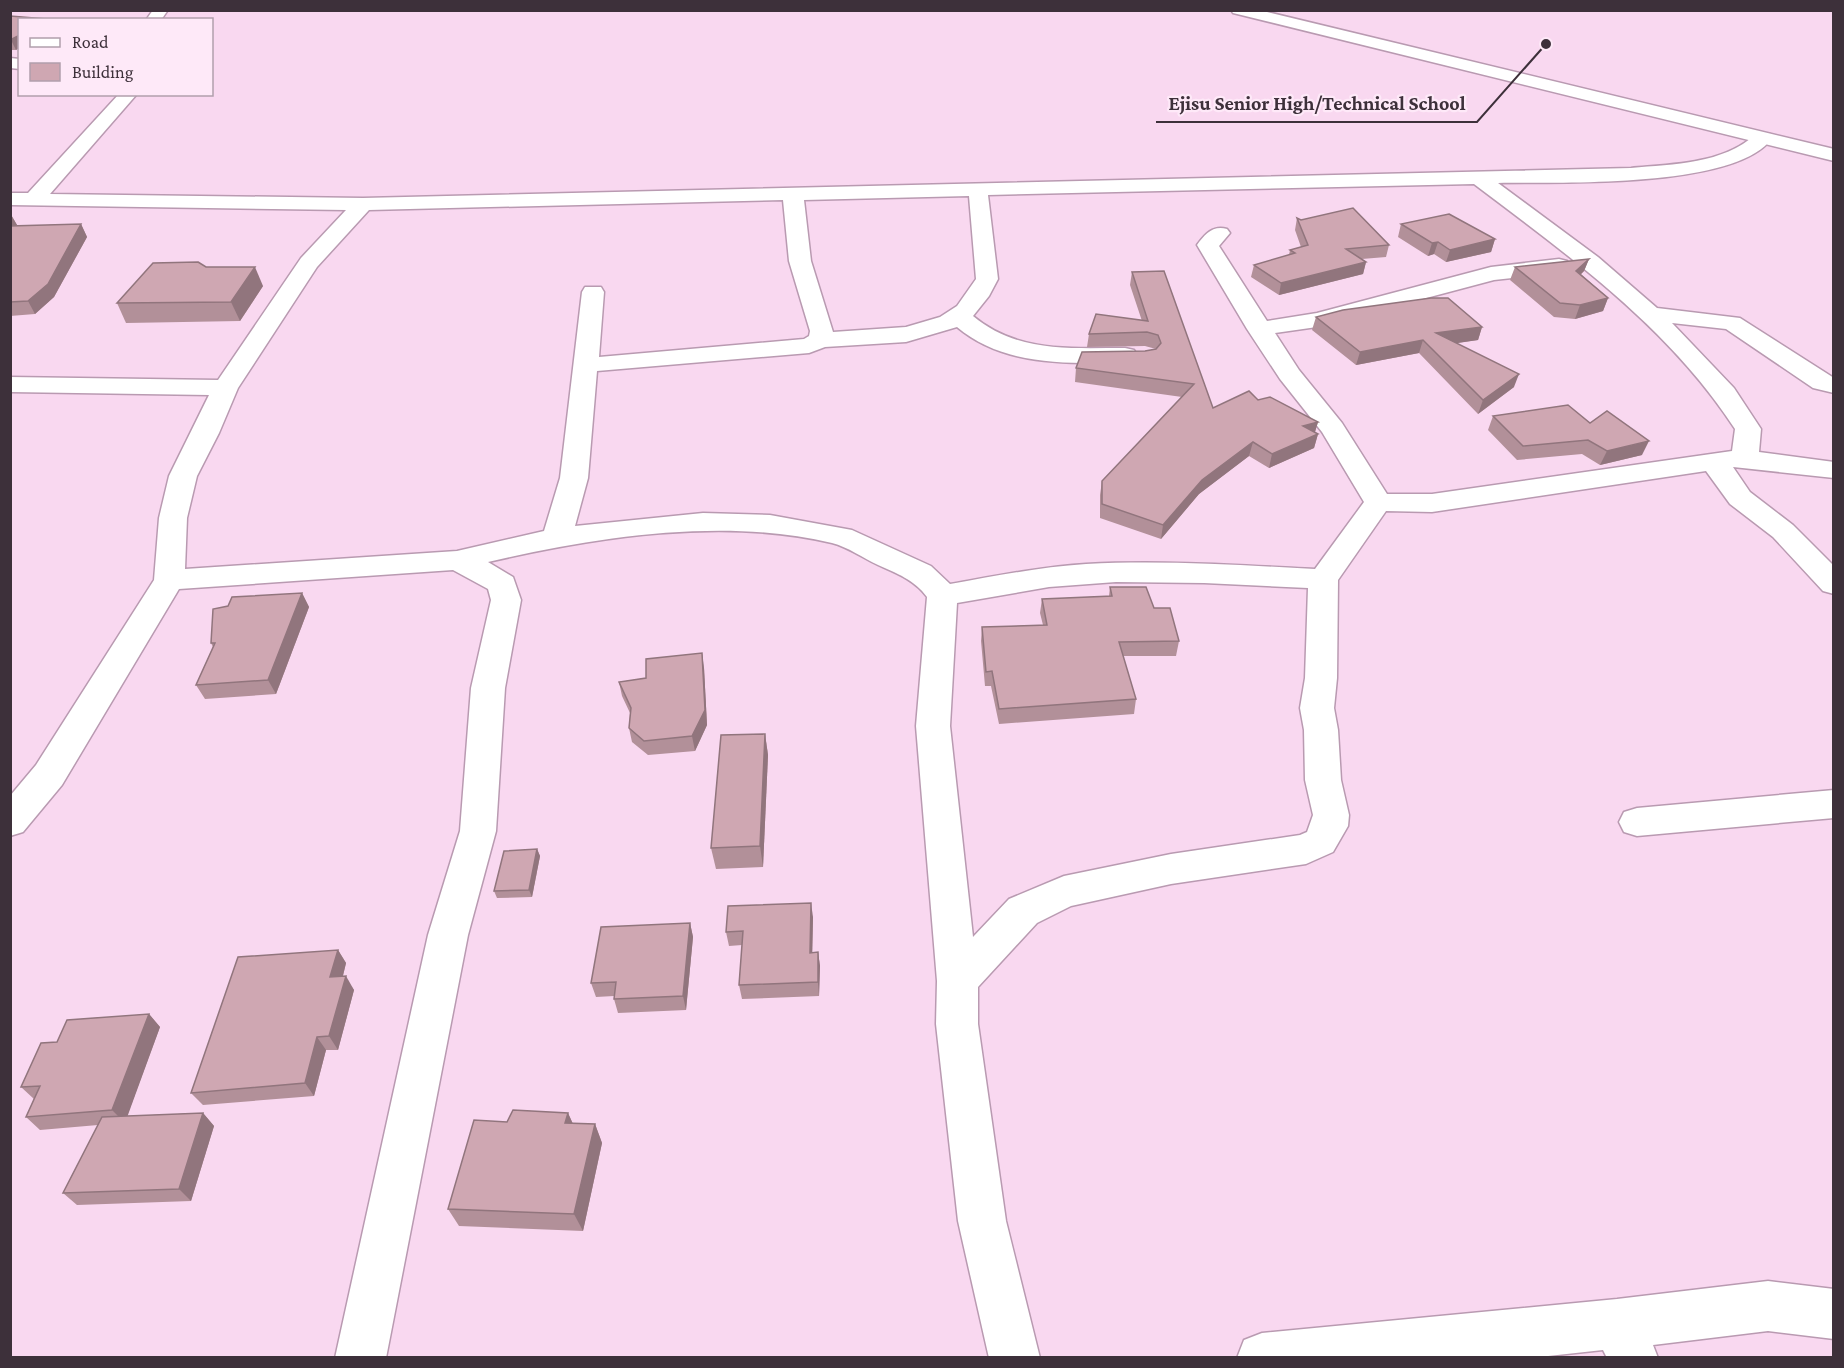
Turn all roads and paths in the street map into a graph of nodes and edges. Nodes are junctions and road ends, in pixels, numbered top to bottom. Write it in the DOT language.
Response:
graph roads {
  1 [pos="1238,10"];
  2 [pos="127,96"];
  3 [pos="1763,138"];
  4 [pos="1833,155"];
  5 [pos="1479,178"];
  6 [pos="978,192"];
  7 [pos="793,195"];
  8 [pos="35,198"];
  9 [pos="10,199"];
  10 [pos="363,204"];
  11 [pos="1220,233"];
  12 [pos="1590,262"];
  13 [pos="593,291"];
  14 [pos="1650,314"];
  15 [pos="960,317"];
  16 [pos="1259,329"];
  17 [pos="820,340"];
  18 [pos="1145,354"];
  19 [pos="586,365"];
  20 [pos="10,384"];
  21 [pos="1833,386"];
  22 [pos="225,388"];
  23 [pos="1727,460"];
  24 [pos="1833,470"];
  25 [pos="1378,502"];
  26 [pos="557,537"];
  27 [pos="457,560"];
  28 [pos="1323,579"];
  29 [pos="169,580"];
  30 [pos="1833,584"];
  31 [pos="942,596"];
  32 [pos="1833,804"];
  33 [pos="10,822"];
  34 [pos="1637,822"];
  35 [pos="957,981"];
  36 [pos="1833,1314"];
  37 [pos="1625,1341"];
  38 [pos="360,1358"];
  39 [pos="1015,1358"];
  40 [pos="1262,1358"];
  1 -- 3 [label="street"];
  2 -- 8 [label="street"];
  3 -- 4 [label="street"];
  3 -- 5 [label="street"];
  5 -- 6 [label="street"];
  5 -- 12 [label="street"];
  6 -- 7 [label="street"];
  6 -- 15 [label="street"];
  7 -- 10 [label="street"];
  7 -- 17 [label="street"];
  8 -- 9 [label="street"];
  8 -- 10 [label="street"];
  10 -- 22 [label="street"];
  11 -- 16 [label="street"];
  12 -- 14 [label="street"];
  12 -- 16 [label="street"];
  13 -- 19 [label="street"];
  14 -- 21 [label="street"];
  14 -- 23 [label="street"];
  15 -- 17 [label="street"];
  15 -- 18 [label="street"];
  16 -- 25 [label="street"];
  17 -- 19 [label="street"];
  19 -- 26 [label="street"];
  20 -- 22 [label="street"];
  22 -- 29 [label="street"];
  23 -- 24 [label="street"];
  23 -- 25 [label="street"];
  23 -- 30 [label="street"];
  25 -- 28 [label="street"];
  26 -- 27 [label="street"];
  26 -- 31 [label="street"];
  27 -- 29 [label="street"];
  27 -- 38 [label="street"];
  28 -- 31 [label="street"];
  28 -- 35 [label="street"];
  29 -- 33 [label="street"];
  31 -- 35 [label="street"];
  32 -- 34 [label="street"];
  35 -- 39 [label="street"];
  36 -- 37 [label="street"];
  37 -- 40 [label="street"];
}
